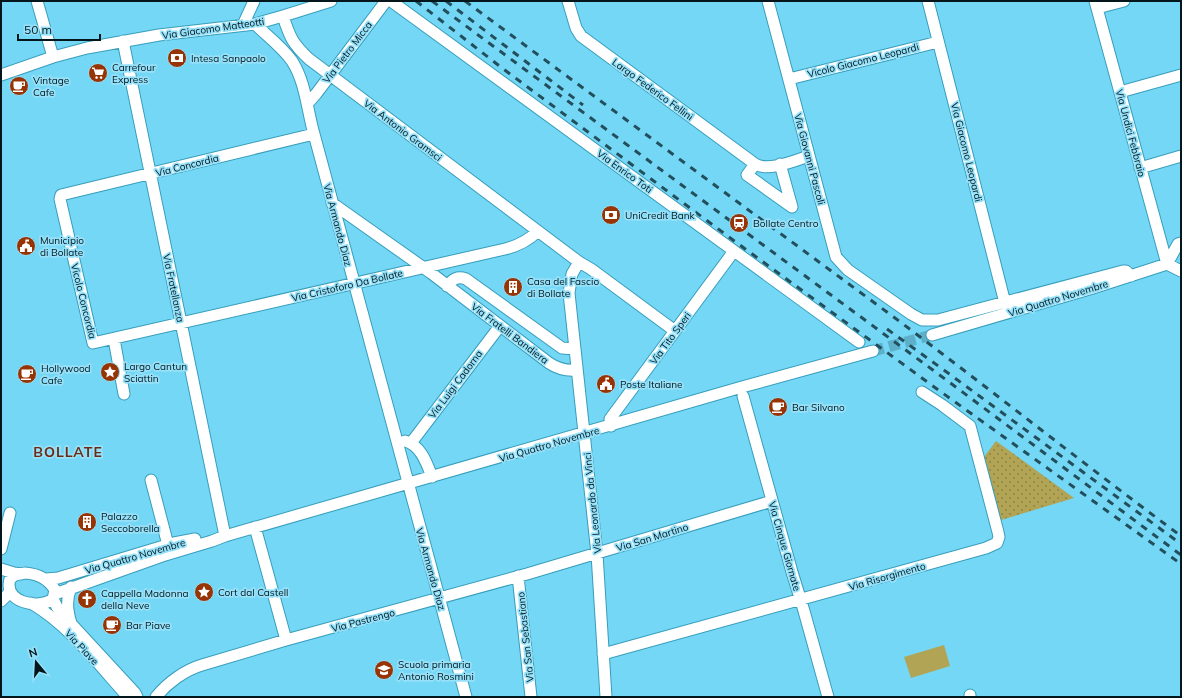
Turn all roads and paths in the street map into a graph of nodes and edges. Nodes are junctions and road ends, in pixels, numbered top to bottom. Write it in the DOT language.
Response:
graph roads {
  1 [pos="36,1"];
  2 [pos="254,1"];
  3 [pos="331,1"];
  4 [pos="386,1"];
  5 [pos="391,1"];
  6 [pos="568,1"];
  7 [pos="768,1"];
  8 [pos="928,1"];
  9 [pos="1124,1"];
  10 [pos="1096,5"];
  11 [pos="283,16"];
  12 [pos="249,25"];
  13 [pos="123,41"];
  14 [pos="938,42"];
  15 [pos="53,57"];
  16 [pos="1,74"];
  17 [pos="330,75"];
  18 [pos="1181,75"];
  19 [pos="788,79"];
  20 [pos="1120,92"];
  21 [pos="308,102"];
  22 [pos="314,134"];
  23 [pos="809,156"];
  24 [pos="1181,156"];
  25 [pos="755,164"];
  26 [pos="780,164"];
  27 [pos="1140,168"];
  28 [pos="151,174"];
  29 [pos="60,196"];
  30 [pos="332,203"];
  31 [pos="538,231"];
  32 [pos="1181,243"];
  33 [pos="734,251"];
  34 [pos="579,262"];
  35 [pos="1167,264"];
  36 [pos="423,268"];
  37 [pos="1181,271"];
  38 [pos="1131,276"];
  39 [pos="354,284"];
  40 [pos="447,286"];
  41 [pos="1005,303"];
  42 [pos="181,323"];
  43 [pos="500,326"];
  44 [pos="675,331"];
  45 [pos="932,335"];
  46 [pos="114,338"];
  47 [pos="859,342"];
  48 [pos="575,349"];
  49 [pos="873,351"];
  50 [pos="577,370"];
  51 [pos="922,392"];
  52 [pos="124,394"];
  53 [pos="743,396"];
  54 [pos="611,426"];
  55 [pos="585,433"];
  56 [pos="396,441"];
  57 [pos="411,442"];
  58 [pos="432,477"];
  59 [pos="151,480"];
  60 [pos="407,484"];
  61 [pos="772,501"];
  62 [pos="10,513"];
  63 [pos="255,527"];
  64 [pos="225,536"];
  65 [pos="168,545"];
  66 [pos="1,549"];
  67 [pos="597,554"];
  68 [pos="1,569"];
  69 [pos="1,574"];
  70 [pos="21,574"];
  71 [pos="518,576"];
  72 [pos="46,579"];
  73 [pos="71,587"];
  74 [pos="9,588"];
  75 [pos="54,596"];
  76 [pos="440,599"];
  77 [pos="800,600"];
  78 [pos="1,601"];
  79 [pos="31,603"];
  80 [pos="71,623"];
  81 [pos="286,640"];
  82 [pos="603,654"];
  83 [pos="128,697"];
  84 [pos="137,697"];
  85 [pos="156,697"];
  86 [pos="466,697"];
  87 [pos="531,697"];
  88 [pos="606,697"];
  89 [pos="828,697"];
  1 -- 15 [label="street"];
  2 -- 12 [label="street"];
  3 -- 11 [label="street, Via Giacomo Matteotti"];
  4 -- 17 [label="street, Via Pietro Micca"];
  5 -- 33 [label="street, Via Enrico Toti"];
  6 -- 25 [label="street, Largo Federico Fellini"];
  7 -- 19 [label="street, Via Giovanni Pascoli"];
  8 -- 14 [label="street, Via Giacomo Leopardi"];
  9 -- 10 [label="street"];
  10 -- 20 [label="street, Via Undici Febbraio"];
  11 -- 12 [label="street, Via Giacomo Matteotti"];
  11 -- 17 [label="street, Via Antonio Gramsci"];
  12 -- 13 [label="street, Via Giacomo Matteotti"];
  12 -- 21 [label="street, Via Armando Diaz"];
  13 -- 15 [label="street, Via Giacomo Matteotti"];
  13 -- 28 [label="street, Via Fratellanza"];
  14 -- 19 [label="street, Vicolo Giacomo Leopardi"];
  14 -- 41 [label="street, Via Giacomo Leopardi"];
  15 -- 16 [label="street, Via Giacomo Matteotti"];
  17 -- 21 [label="street, Via Pietro Micca"];
  17 -- 31 [label="street, Via Antonio Gramsci"];
  18 -- 20 [label="street"];
  19 -- 23 [label="street, Via Giovanni Pascoli"];
  20 -- 27 [label="street, Via Undici Febbraio"];
  21 -- 22 [label="street, Via Armando Diaz"];
  22 -- 28 [label="street, Via Concordia"];
  22 -- 30 [label="street, Via Armando Diaz"];
  23 -- 26 [label="street"];
  23 -- 41 [label="street, Via Giovanni Pascoli"];
  24 -- 27 [label="street"];
  25 -- 26 [label="street"];
  25 -- 26 [label="street"];
  27 -- 35 [label="street, Via Undici Febbraio"];
  28 -- 29 [label="street, Via Concordia"];
  28 -- 42 [label="street, Via Fratellanza"];
  29 -- 46 [label="street, Vicolo Concordia"];
  30 -- 36 [label="street, Via Fratelli Bandiera"];
  30 -- 39 [label="street, Via Armando Diaz"];
  31 -- 34 [label="street, Via Antonio Gramsci"];
  31 -- 36 [label="street, Via Cristoforo Da Bollate"];
  32 -- 35 [label="street"];
  33 -- 44 [label="street, Via Tito Speri"];
  33 -- 47 [label="street, Via Enrico Toti"];
  34 -- 44 [label="street"];
  34 -- 48 [label="street, Via Leonardo da Vinci"];
  35 -- 37 [label="street"];
  35 -- 38 [label="street, Via Quattro Novembre"];
  36 -- 39 [label="street, Via Cristoforo Da Bollate"];
  36 -- 40 [label="street, Via Fratelli Bandiera"];
  38 -- 41 [label="street, Via Giovanni Pascoli"];
  38 -- 45 [label="street, Via Quattro Novembre"];
  39 -- 42 [label="street, Via Cristoforo Da Bollate"];
  39 -- 56 [label="street, Via Armando Diaz"];
  40 -- 43 [label="street, Via Fratelli Bandiera"];
  40 -- 48 [label="street, Via Fratelli Bandiera"];
  42 -- 46 [label="street, Vicolo Concordia"];
  42 -- 64 [label="street, Via Fratellanza"];
  43 -- 50 [label="street, Via Fratelli Bandiera"];
  43 -- 57 [label="street, Via Luigi Cadorna"];
  44 -- 54 [label="street, Via Tito Speri"];
  46 -- 52 [label="street"];
  48 -- 50 [label="street, Via Leonardo da Vinci"];
  49 -- 54 [label="street, Via Quattro Novembre"];
  50 -- 55 [label="street, Via Leonardo da Vinci"];
  51 -- 77 [label="street, Via Risorgimento"];
  53 -- 61 [label="street, Via Cinque Giornate"];
  54 -- 55 [label="street, Via Quattro Novembre"];
  55 -- 58 [label="street, Via Quattro Novembre"];
  55 -- 67 [label="street, Via Leonardo da Vinci"];
  56 -- 57 [label="street"];
  56 -- 60 [label="street, Via Armando Diaz"];
  57 -- 58 [label="street"];
  58 -- 60 [label="street, Via Quattro Novembre"];
  59 -- 65 [label="street"];
  60 -- 63 [label="street, Via Quattro Novembre"];
  60 -- 76 [label="street, Via Armando Diaz"];
  61 -- 67 [label="street, Via San Martino"];
  61 -- 77 [label="street, Via Cinque Giornate"];
  62 -- 66 [label="street"];
  63 -- 64 [label="street, Via Quattro Novembre"];
  63 -- 81 [label="street"];
  64 -- 65 [label="street, Via Quattro Novembre"];
  64 -- 73 [label="street, Via Quattro Novembre"];
  65 -- 72 [label="street, Via Quattro Novembre"];
  67 -- 71 [label="street, Via San Martino"];
  67 -- 82 [label="street, Via Leonardo da Vinci"];
  68 -- 70 [label="street"];
  69 -- 74 [label="street"];
  70 -- 72 [label="street"];
  70 -- 74 [label="street"];
  71 -- 76 [label="street, Via San Martino"];
  71 -- 87 [label="street, Via San Sebastiano"];
  72 -- 75 [label="street"];
  73 -- 75 [label="street, Via Quattro Novembre"];
  73 -- 80 [label="street, Via Piave"];
  74 -- 78 [label="street"];
  74 -- 79 [label="street"];
  75 -- 79 [label="street"];
  75 -- 80 [label="street, Via Piave"];
  76 -- 81 [label="street, Via Pastrengo"];
  76 -- 86 [label="street, Via Armando Diaz"];
  77 -- 82 [label="street, Via Risorgimento"];
  77 -- 89 [label="street, Via Cinque Giornate"];
  79 -- 83 [label="street, Via Piave"];
  80 -- 84 [label="street, Via Piave"];
  81 -- 85 [label="street, Via Pastrengo"];
  82 -- 88 [label="street, Via Leonardo da Vinci"];
}
